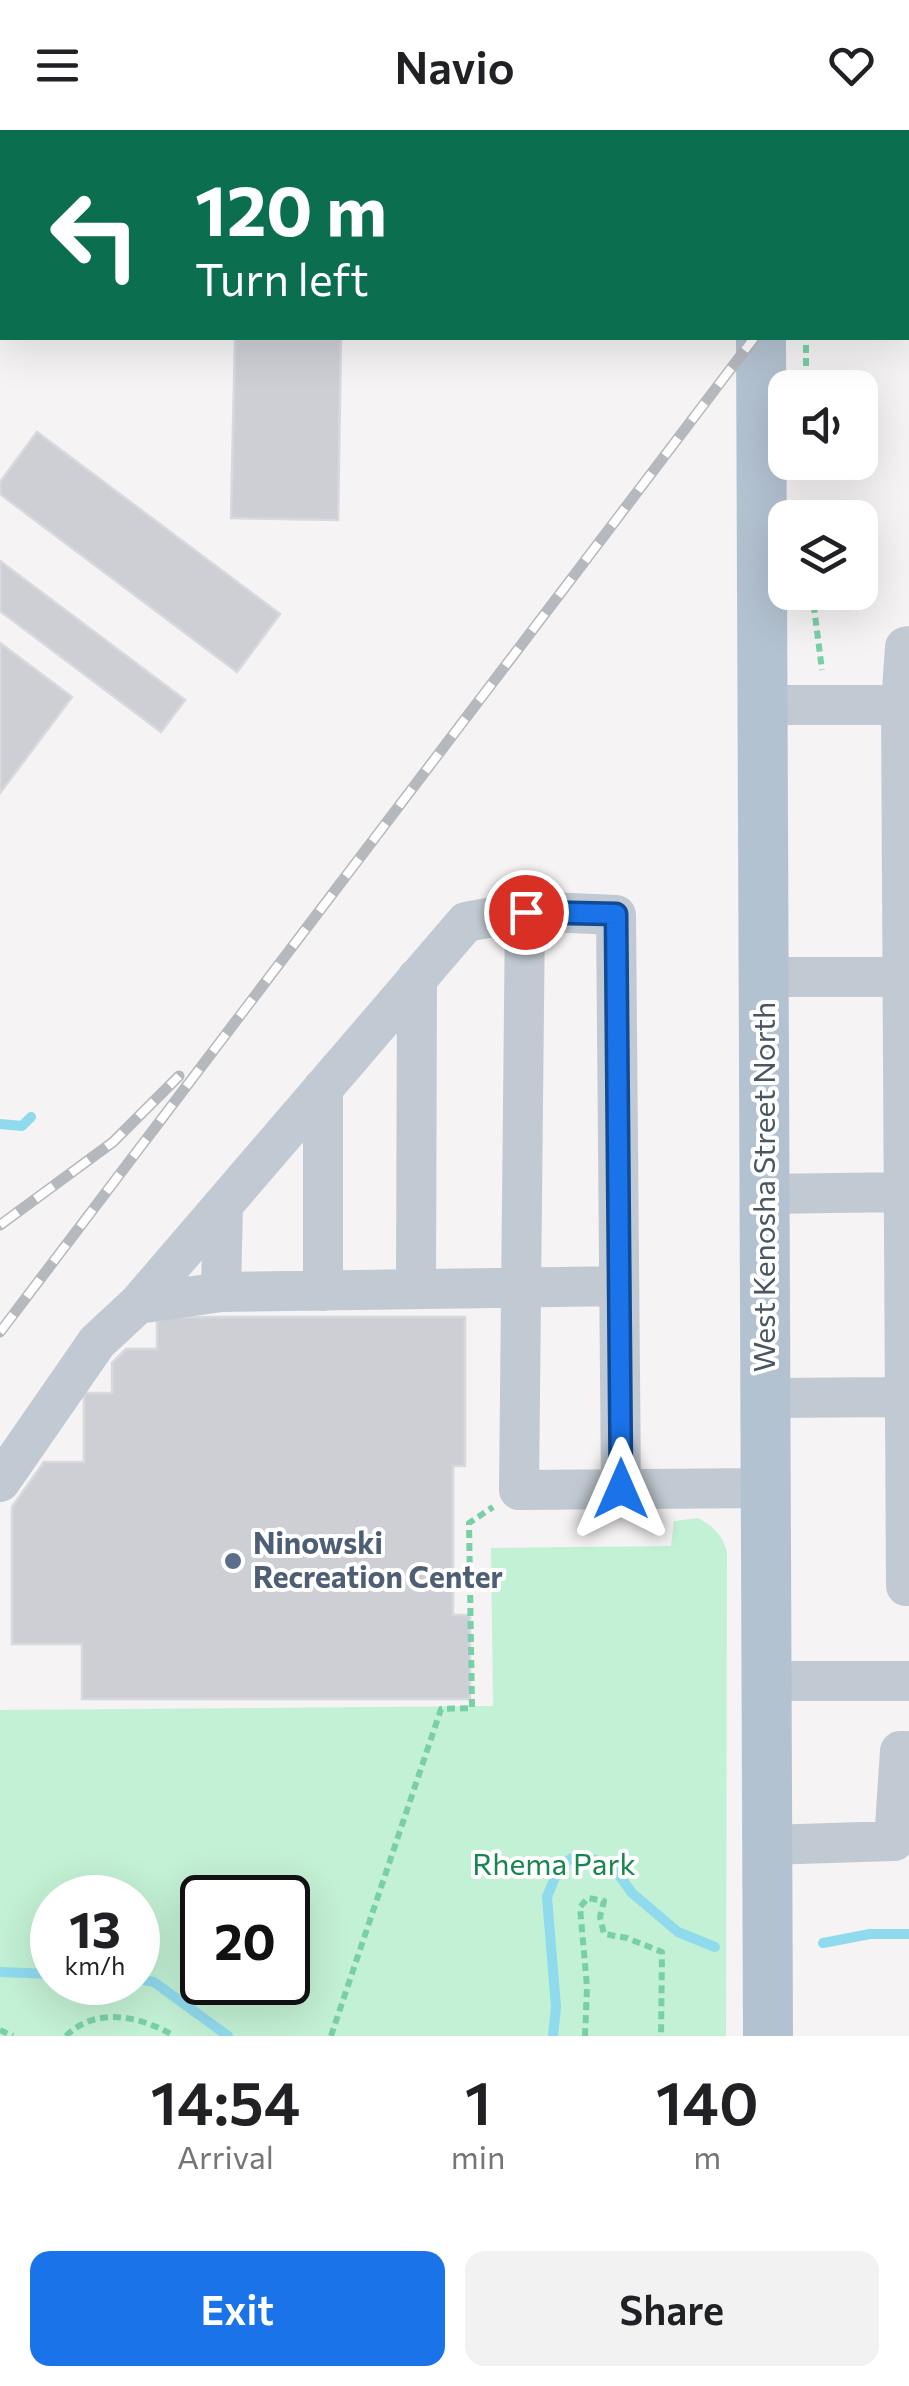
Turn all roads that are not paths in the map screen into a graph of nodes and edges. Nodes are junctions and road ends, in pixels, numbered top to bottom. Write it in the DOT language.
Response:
graph roads {
  1 [pos="761,340"];
  2 [pos="909,646"];
  3 [pos="763,704"];
  4 [pos="905,705"];
  5 [pos="906,816"];
  6 [pos="526,912"];
  7 [pos="764,977"];
  8 [pos="418,978"];
  9 [pos="905,1003"];
  10 [pos="323,1088"];
  11 [pos="906,1176"];
  12 [pos="765,1194"];
  13 [pos="223,1204"];
  14 [pos="619,1286"];
  15 [pos="522,1288"];
  16 [pos="416,1289"];
  17 [pos="323,1290"];
  18 [pos="221,1292"];
  19 [pos="138,1304"];
  20 [pos="908,1397"];
  21 [pos="765,1398"];
  22 [pos="0,1482"];
  23 [pos="766,1488"];
  24 [pos="621,1489"];
  25 [pos="909,1586"];
  26 [pos="909,1680"];
  27 [pos="766,1681"];
  28 [pos="909,1750"];
  29 [pos="768,1846"];
  30 [pos="768,2036"];
  1 -- 3 [label="main road, West Kenosha Street North"];
  2 -- 4 [label="street"];
  3 -- 4 [label="street"];
  3 -- 7 [label="main road, West Kenosha Street North"];
  4 -- 5 [label="street"];
  5 -- 9 [label="street"];
  6 -- 8 [label="street"];
  6 -- 14 [label="street"];
  6 -- 15 [label="street"];
  7 -- 9 [label="street"];
  7 -- 12 [label="main road, West Kenosha Street North"];
  8 -- 10 [label="street"];
  8 -- 16 [label="street"];
  9 -- 11 [label="street"];
  10 -- 13 [label="street"];
  10 -- 17 [label="street"];
  11 -- 12 [label="street"];
  11 -- 20 [label="street"];
  12 -- 21 [label="main road, West Kenosha Street North"];
  13 -- 18 [label="street"];
  13 -- 19 [label="street"];
  14 -- 15 [label="street"];
  14 -- 24 [label="street"];
  15 -- 16 [label="street"];
  15 -- 24 [label="street"];
  16 -- 17 [label="street"];
  17 -- 18 [label="street"];
  18 -- 19 [label="street"];
  19 -- 22 [label="street"];
  20 -- 21 [label="street"];
  20 -- 25 [label="street"];
  21 -- 23 [label="main road, West Kenosha Street North"];
  23 -- 24 [label="street"];
  23 -- 27 [label="main road, West Kenosha Street North"];
  26 -- 27 [label="street"];
  27 -- 29 [label="main road, West Kenosha Street North"];
  28 -- 29 [label="street"];
  29 -- 30 [label="main road, West Kenosha Street North"];
}
